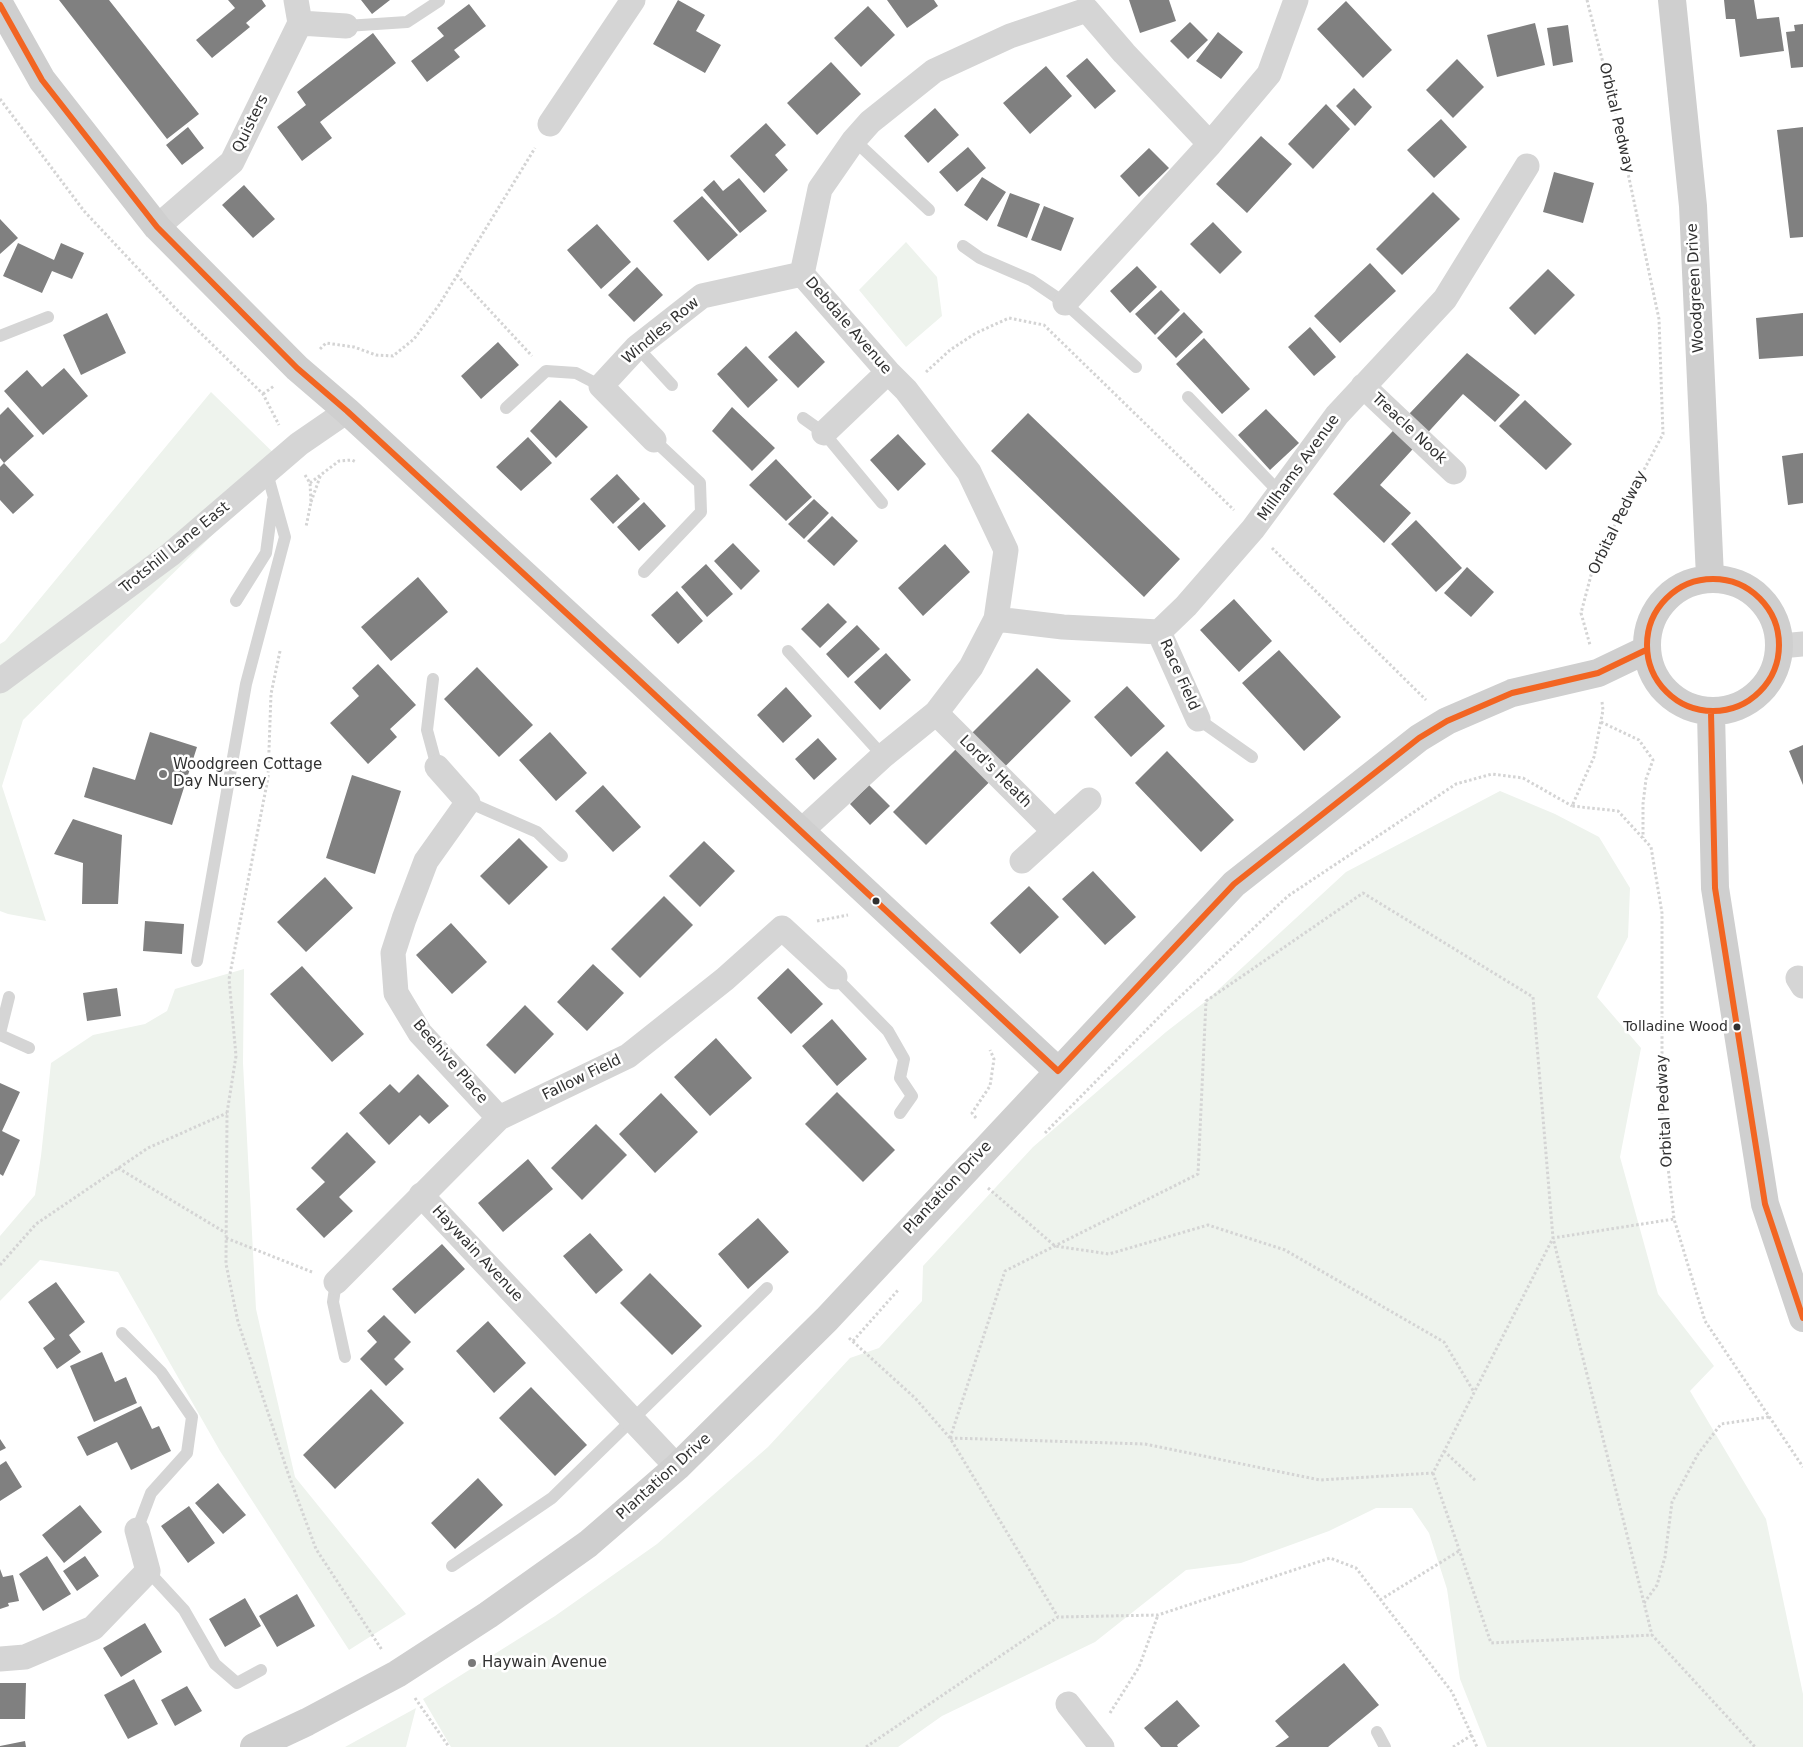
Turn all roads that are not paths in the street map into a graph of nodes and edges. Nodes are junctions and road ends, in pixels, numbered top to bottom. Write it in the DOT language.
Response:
graph roads {
  1 [pos="633,0"];
  2 [pos="1296,0"];
  3 [pos="1672,0"];
  4 [pos="439,1"];
  5 [pos="1086,5"];
  6 [pos="1,12"];
  7 [pos="298,12"];
  8 [pos="346,26"];
  9 [pos="550,124"];
  10 [pos="854,140"];
  11 [pos="1210,144"];
  12 [pos="1528,166"];
  13 [pos="929,210"];
  14 [pos="158,227"];
  15 [pos="963,246"];
  16 [pos="802,274"];
  17 [pos="1065,303"];
  18 [pos="48,317"];
  19 [pos="0,336"];
  20 [pos="638,347"];
  21 [pos="1136,367"];
  22 [pos="888,372"];
  23 [pos="672,385"];
  24 [pos="601,386"];
  25 [pos="1363,386"];
  26 [pos="1188,397"];
  27 [pos="506,408"];
  28 [pos="347,411"];
  29 [pos="802,418"];
  30 [pos="824,433"];
  31 [pos="654,440"];
  32 [pos="1454,472"];
  33 [pos="270,483"];
  34 [pos="1280,493"];
  35 [pos="882,503"];
  36 [pos="644,572"];
  37 [pos="1710,577"];
  38 [pos="236,601"];
  39 [pos="996,619"];
  40 [pos="1159,632"];
  41 [pos="1792,645"];
  42 [pos="1646,650"];
  43 [pos="788,651"];
  44 [pos="433,679"];
  45 [pos="0,680"];
  46 [pos="1711,712"];
  47 [pos="936,713"];
  48 [pos="1198,719"];
  49 [pos="883,756"];
  50 [pos="1252,757"];
  51 [pos="437,768"];
  52 [pos="1089,800"];
  53 [pos="468,802"];
  54 [pos="1054,831"];
  55 [pos="800,832"];
  56 [pos="562,856"];
  57 [pos="1022,861"];
  58 [pos="197,961"];
  59 [pos="835,977"];
  60 [pos="9,998"];
  61 [pos="0,1034"];
  62 [pos="29,1048"];
  63 [pos="1058,1071"];
  64 [pos="900,1113"];
  65 [pos="499,1118"];
  66 [pos="421,1195"];
  67 [pos="336,1282"];
  68 [pos="767,1288"];
  69 [pos="1803,1318"];
  70 [pos="122,1333"];
  71 [pos="345,1357"];
  72 [pos="633,1419"];
  73 [pos="677,1467"];
  74 [pos="137,1530"];
  75 [pos="452,1566"];
  76 [pos="148,1571"];
  77 [pos="0,1658"];
  78 [pos="261,1670"];
  79 [pos="1068,1704"];
  80 [pos="1377,1732"];
  81 [pos="1098,1742"];
  82 [pos="254,1747"];
  83 [pos="1385,1747"];
  1 -- 9 [label="street"];
  2 -- 11 [label="street"];
  3 -- 37 [label="street, Woodgreen Drive"];
  4 -- 8 [label="lane"];
  5 -- 10 [label="street, Debdale Avenue"];
  5 -- 11 [label="street, Debdale Avenue"];
  6 -- 14 [label="street"];
  7 -- 8 [label="street, Quisters"];
  7 -- 14 [label="street, Quisters"];
  10 -- 13 [label="lane"];
  10 -- 16 [label="street, Debdale Avenue"];
  11 -- 17 [label="street"];
  12 -- 25 [label="street, Millhams Avenue"];
  14 -- 28 [label="street"];
  15 -- 17 [label="lane"];
  16 -- 20 [label="street, Windles Row"];
  16 -- 22 [label="street, Debdale Avenue"];
  17 -- 21 [label="lane"];
  18 -- 19 [label="lane"];
  20 -- 23 [label="lane"];
  20 -- 24 [label="street, Windles Row"];
  22 -- 30 [label="street"];
  22 -- 39 [label="street, Debdale Avenue"];
  24 -- 27 [label="lane"];
  24 -- 31 [label="street"];
  25 -- 32 [label="street, Treacle Nook"];
  25 -- 34 [label="street, Millhams Avenue"];
  26 -- 34 [label="lane"];
  28 -- 33 [label="street, Trotshill Lane East"];
  28 -- 55 [label="street"];
  29 -- 30 [label="lane"];
  30 -- 35 [label="lane"];
  31 -- 36 [label="lane"];
  33 -- 38 [label="lane"];
  33 -- 45 [label="street, Trotshill Lane East"];
  33 -- 58 [label="lane"];
  34 -- 40 [label="street, Millhams Avenue"];
  37 -- 41 [label="street"];
  37 -- 42 [label="street"];
  39 -- 40 [label="street"];
  39 -- 47 [label="street, Debdale Avenue"];
  40 -- 48 [label="street, Race Field"];
  41 -- 46 [label="street"];
  42 -- 46 [label="street"];
  42 -- 63 [label="street, Plantation Drive"];
  43 -- 49 [label="lane"];
  44 -- 51 [label="lane"];
  46 -- 69 [label="street"];
  47 -- 49 [label="street, Debdale Avenue"];
  47 -- 54 [label="street, Lord's Heath"];
  48 -- 50 [label="lane"];
  49 -- 55 [label="street, Debdale Avenue"];
  51 -- 53 [label="street"];
  52 -- 54 [label="street"];
  53 -- 56 [label="lane"];
  53 -- 65 [label="street, Beehive Place"];
  54 -- 57 [label="street"];
  55 -- 63 [label="street"];
  59 -- 64 [label="lane"];
  59 -- 65 [label="street, Fallow Field"];
  60 -- 61 [label="lane"];
  61 -- 62 [label="lane"];
  63 -- 73 [label="street, Plantation Drive"];
  65 -- 66 [label="street, Fallow Field"];
  66 -- 67 [label="street, Fallow Field"];
  66 -- 72 [label="street, Haywain Avenue"];
  67 -- 71 [label="lane"];
  68 -- 72 [label="lane"];
  70 -- 74 [label="lane"];
  72 -- 73 [label="street, Haywain Avenue"];
  72 -- 75 [label="lane"];
  73 -- 82 [label="street, Plantation Drive"];
  74 -- 76 [label="street"];
  76 -- 77 [label="street"];
  76 -- 78 [label="lane"];
  79 -- 81 [label="street"];
  80 -- 83 [label="lane"];
}
